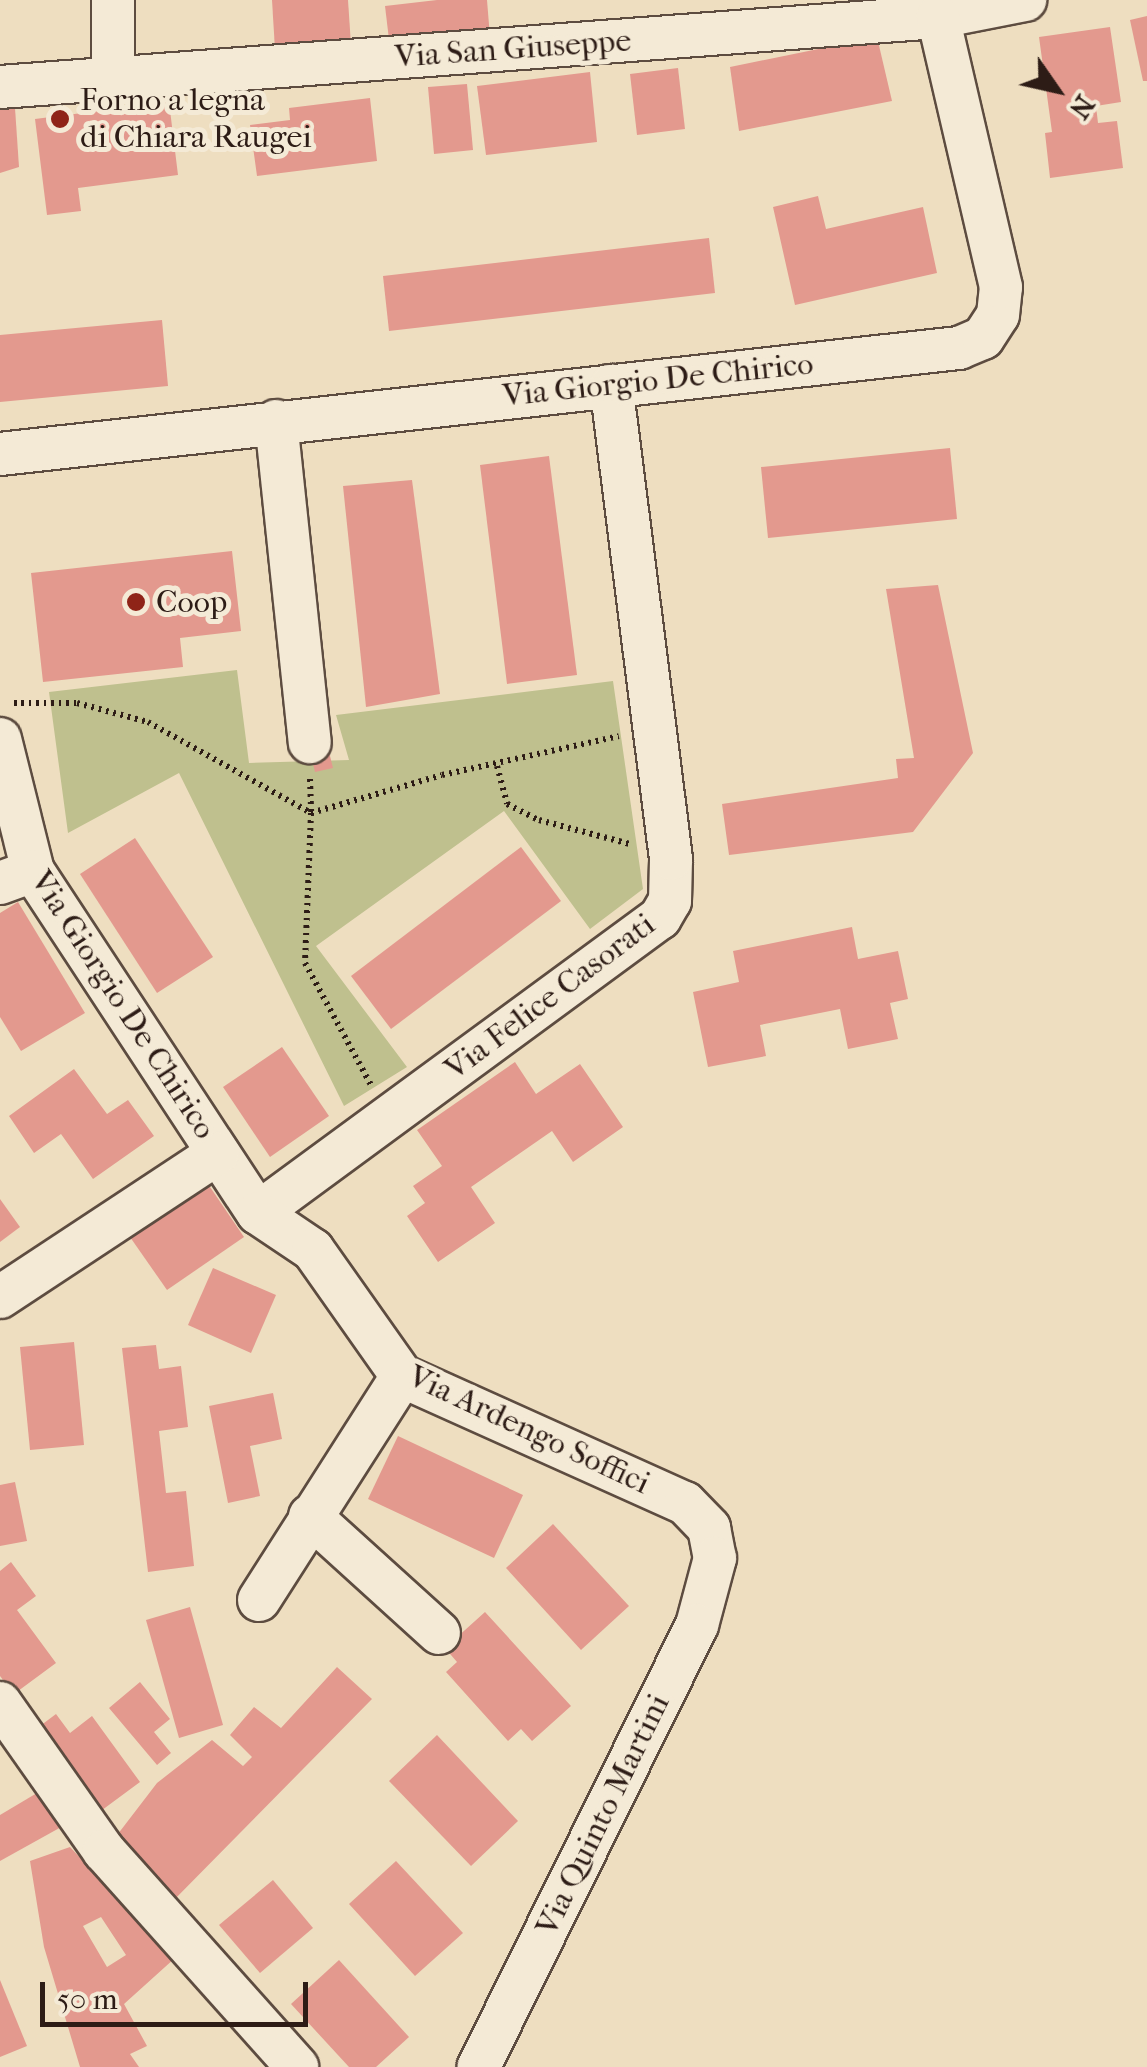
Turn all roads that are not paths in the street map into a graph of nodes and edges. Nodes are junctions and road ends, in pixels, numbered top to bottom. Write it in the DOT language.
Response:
graph roads {
  1 [pos="113,0"];
  2 [pos="1008,1"];
  3 [pos="938,18"];
  4 [pos="113,78"];
  5 [pos="0,88"];
  6 [pos="611,386"];
  7 [pos="276,421"];
  8 [pos="0,454"];
  9 [pos="0,740"];
  10 [pos="310,742"];
  11 [pos="16,877"];
  12 [pos="218,1154"];
  13 [pos="258,1213"];
  14 [pos="0,1297"];
  15 [pos="402,1376"];
  16 [pos="310,1516"];
  17 [pos="715,1558"];
  18 [pos="259,1600"];
  19 [pos="438,1633"];
  20 [pos="0,1703"];
  21 [pos="297,2067"];
  22 [pos="479,2067"];
  1 -- 4 [label="street"];
  2 -- 3 [label="street, Via San Giuseppe"];
  3 -- 4 [label="street, Via San Giuseppe"];
  3 -- 6 [label="street, Via Giorgio De Chirico"];
  4 -- 5 [label="street, Via San Giuseppe"];
  6 -- 7 [label="street, Via Giorgio De Chirico"];
  6 -- 13 [label="street, Via Felice Casorati"];
  7 -- 8 [label="street, Via Giorgio De Chirico"];
  7 -- 10 [label="street"];
  9 -- 11 [label="street, Via Giorgio De Chirico"];
  11 -- 12 [label="street, Via Giorgio De Chirico"];
  12 -- 13 [label="street"];
  12 -- 14 [label="street"];
  13 -- 15 [label="street, Via Ardengo Soffici"];
  15 -- 16 [label="street"];
  15 -- 17 [label="street, Via Ardengo Soffici"];
  16 -- 18 [label="street"];
  16 -- 19 [label="street"];
  17 -- 22 [label="street, Via Quinto Martini"];
  20 -- 21 [label="street"];
}
